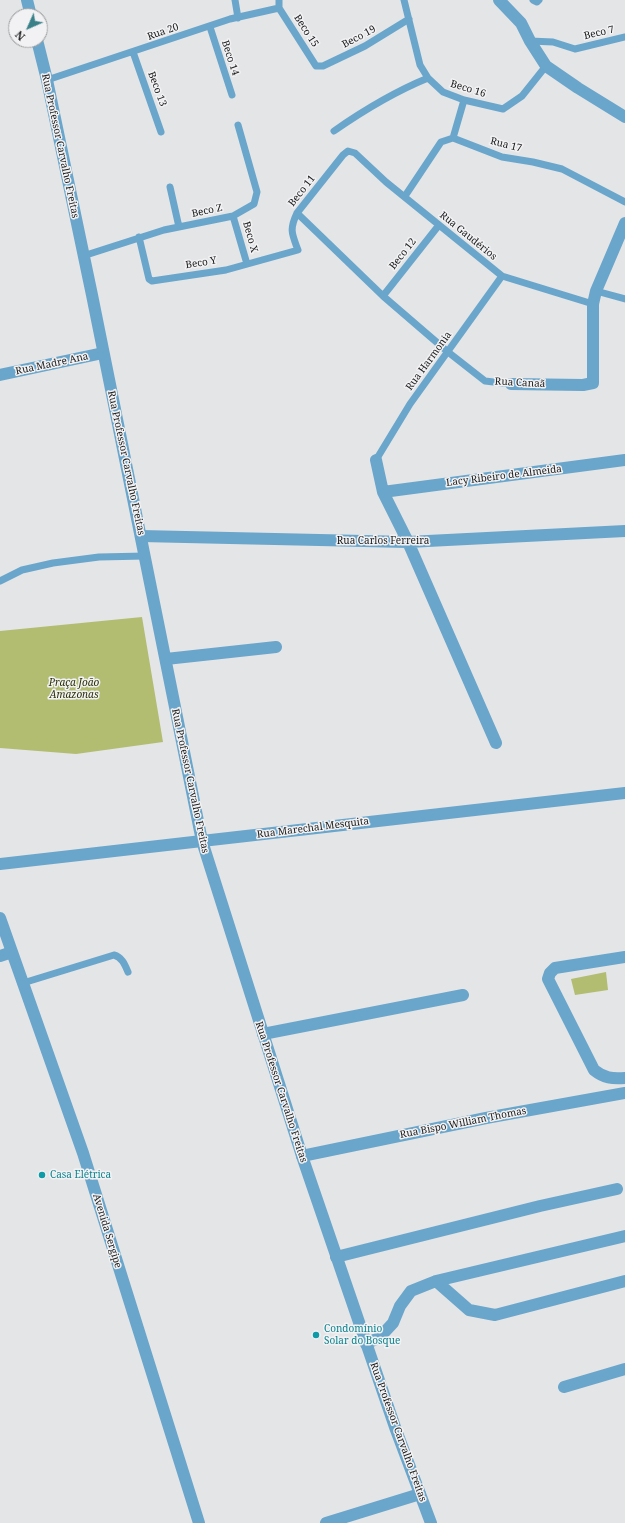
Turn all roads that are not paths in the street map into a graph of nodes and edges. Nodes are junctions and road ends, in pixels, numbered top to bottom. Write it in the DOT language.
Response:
graph roads {
  1 [pos="235,0"];
  2 [pos="279,0"];
  3 [pos="404,0"];
  4 [pos="533,0"];
  5 [pos="539,0"];
  6 [pos="505,2"];
  7 [pos="279,8"];
  8 [pos="238,18"];
  9 [pos="409,19"];
  10 [pos="210,27"];
  11 [pos="625,37"];
  12 [pos="530,41"];
  13 [pos="39,48"];
  14 [pos="133,52"];
  15 [pos="316,66"];
  16 [pos="546,66"];
  17 [pos="428,78"];
  18 [pos="47,80"];
  19 [pos="232,95"];
  20 [pos="464,100"];
  21 [pos="625,117"];
  22 [pos="238,125"];
  23 [pos="334,131"];
  24 [pos="161,132"];
  25 [pos="452,138"];
  26 [pos="348,151"];
  27 [pos="170,187"];
  28 [pos="405,196"];
  29 [pos="625,202"];
  30 [pos="297,213"];
  31 [pos="233,216"];
  32 [pos="625,223"];
  33 [pos="439,225"];
  34 [pos="179,227"];
  35 [pos="139,237"];
  36 [pos="298,250"];
  37 [pos="83,256"];
  38 [pos="247,264"];
  39 [pos="502,276"];
  40 [pos="596,291"];
  41 [pos="383,296"];
  42 [pos="625,299"];
  43 [pos="594,304"];
  44 [pos="448,352"];
  45 [pos="103,353"];
  46 [pos="0,375"];
  47 [pos="511,384"];
  48 [pos="376,460"];
  49 [pos="625,460"];
  50 [pos="383,492"];
  51 [pos="625,531"];
  52 [pos="141,536"];
  53 [pos="408,542"];
  54 [pos="145,556"];
  55 [pos="0,581"];
  56 [pos="276,647"];
  57 [pos="166,659"];
  58 [pos="496,742"];
  59 [pos="625,792"];
  60 [pos="202,841"];
  61 [pos="0,864"];
  62 [pos="0,918"];
  63 [pos="12,952"];
  64 [pos="0,956"];
  65 [pos="625,957"];
  66 [pos="128,972"];
  67 [pos="23,983"];
  68 [pos="463,995"];
  69 [pos="263,1034"];
  70 [pos="625,1078"];
  71 [pos="625,1093"];
  72 [pos="302,1156"];
  73 [pos="617,1189"];
  74 [pos="625,1236"];
  75 [pos="336,1257"];
  76 [pos="436,1281"];
  77 [pos="625,1281"];
  78 [pos="366,1344"];
  79 [pos="625,1370"];
  80 [pos="564,1387"];
  81 [pos="420,1494"];
  82 [pos="199,1523"];
  83 [pos="326,1523"];
  84 [pos="431,1523"];
  1 -- 8 [label="lane"];
  2 -- 7 [label="lane"];
  3 -- 9 [label="lane, Beco 16"];
  4 -- 5 [label="lane"];
  6 -- 12 [label="street"];
  7 -- 8 [label="lane, Rua 20"];
  7 -- 15 [label="lane, Beco 15"];
  8 -- 10 [label="lane, Rua 20"];
  9 -- 15 [label="lane, Beco 19"];
  9 -- 17 [label="lane, Beco 16"];
  10 -- 14 [label="lane, Rua 20"];
  10 -- 19 [label="lane, Beco 14"];
  11 -- 12 [label="lane, Beco 7"];
  12 -- 16 [label="street"];
  13 -- 18 [label="street, Rua Professor Carvalho Freitas"];
  14 -- 18 [label="lane, Rua 20"];
  14 -- 24 [label="lane, Beco 13"];
  16 -- 20 [label="lane, Beco 16"];
  16 -- 21 [label="street"];
  17 -- 20 [label="lane, Beco 16"];
  17 -- 23 [label="lane"];
  18 -- 37 [label="street, Rua Professor Carvalho Freitas"];
  20 -- 25 [label="lane"];
  22 -- 31 [label="lane, Beco Z"];
  25 -- 28 [label="lane"];
  25 -- 29 [label="lane, Rua 17"];
  26 -- 28 [label="lane, Rua Gaudérios"];
  26 -- 30 [label="lane, Beco 11"];
  27 -- 34 [label="lane"];
  28 -- 33 [label="lane, Rua Gaudérios"];
  30 -- 36 [label="lane, Beco 11"];
  30 -- 41 [label="lane, Rua Canaã"];
  31 -- 34 [label="lane, Beco Z"];
  31 -- 38 [label="lane, Beco X"];
  32 -- 40 [label="street, Rua Canaã"];
  33 -- 39 [label="lane, Rua Gaudérios"];
  33 -- 41 [label="lane, Beco 12"];
  34 -- 35 [label="lane, Beco Z"];
  35 -- 37 [label="lane, Beco Z"];
  35 -- 38 [label="lane, Beco Y"];
  36 -- 38 [label="lane, Beco Y"];
  37 -- 45 [label="street, Rua Professor Carvalho Freitas"];
  39 -- 43 [label="lane, Rua Gaudérios"];
  39 -- 44 [label="lane, Rua Harmonia"];
  40 -- 42 [label="lane"];
  40 -- 43 [label="street, Rua Canaã"];
  41 -- 44 [label="lane, Rua Canaã"];
  43 -- 47 [label="street, Rua Canaã"];
  44 -- 47 [label="lane, Rua Canaã"];
  44 -- 48 [label="lane, Rua Harmonia"];
  45 -- 46 [label="street, Rua Madre Ana"];
  45 -- 52 [label="street, Rua Professor Carvalho Freitas"];
  48 -- 50 [label="street"];
  49 -- 50 [label="street, Lacy Ribeiro de Almeida"];
  50 -- 53 [label="street"];
  51 -- 53 [label="street, Rua Carlos Ferreira"];
  52 -- 53 [label="street, Rua Carlos Ferreira"];
  52 -- 54 [label="street, Rua Professor Carvalho Freitas"];
  53 -- 58 [label="street"];
  54 -- 55 [label="lane"];
  54 -- 57 [label="street, Rua Professor Carvalho Freitas"];
  56 -- 57 [label="street"];
  57 -- 60 [label="street, Rua Professor Carvalho Freitas"];
  59 -- 60 [label="street, Rua Marechal Mesquita"];
  60 -- 61 [label="street, Rua Marechal Mesquita"];
  60 -- 69 [label="street, Rua Professor Carvalho Freitas"];
  62 -- 63 [label="street, Avenida Sergipe"];
  63 -- 64 [label="street"];
  63 -- 67 [label="street, Avenida Sergipe"];
  65 -- 70 [label="street"];
  66 -- 67 [label="lane"];
  67 -- 82 [label="street, Avenida Sergipe"];
  68 -- 69 [label="street"];
  69 -- 72 [label="street, Rua Professor Carvalho Freitas"];
  71 -- 72 [label="street, Rua Bispo William Thomas"];
  72 -- 75 [label="street, Rua Professor Carvalho Freitas"];
  73 -- 75 [label="street"];
  74 -- 76 [label="street"];
  75 -- 78 [label="street, Rua Professor Carvalho Freitas"];
  76 -- 77 [label="street"];
  76 -- 78 [label="street"];
  78 -- 81 [label="street, Rua Professor Carvalho Freitas"];
  79 -- 80 [label="street"];
  81 -- 83 [label="street"];
  81 -- 84 [label="street, Rua Professor Carvalho Freitas"];
}
